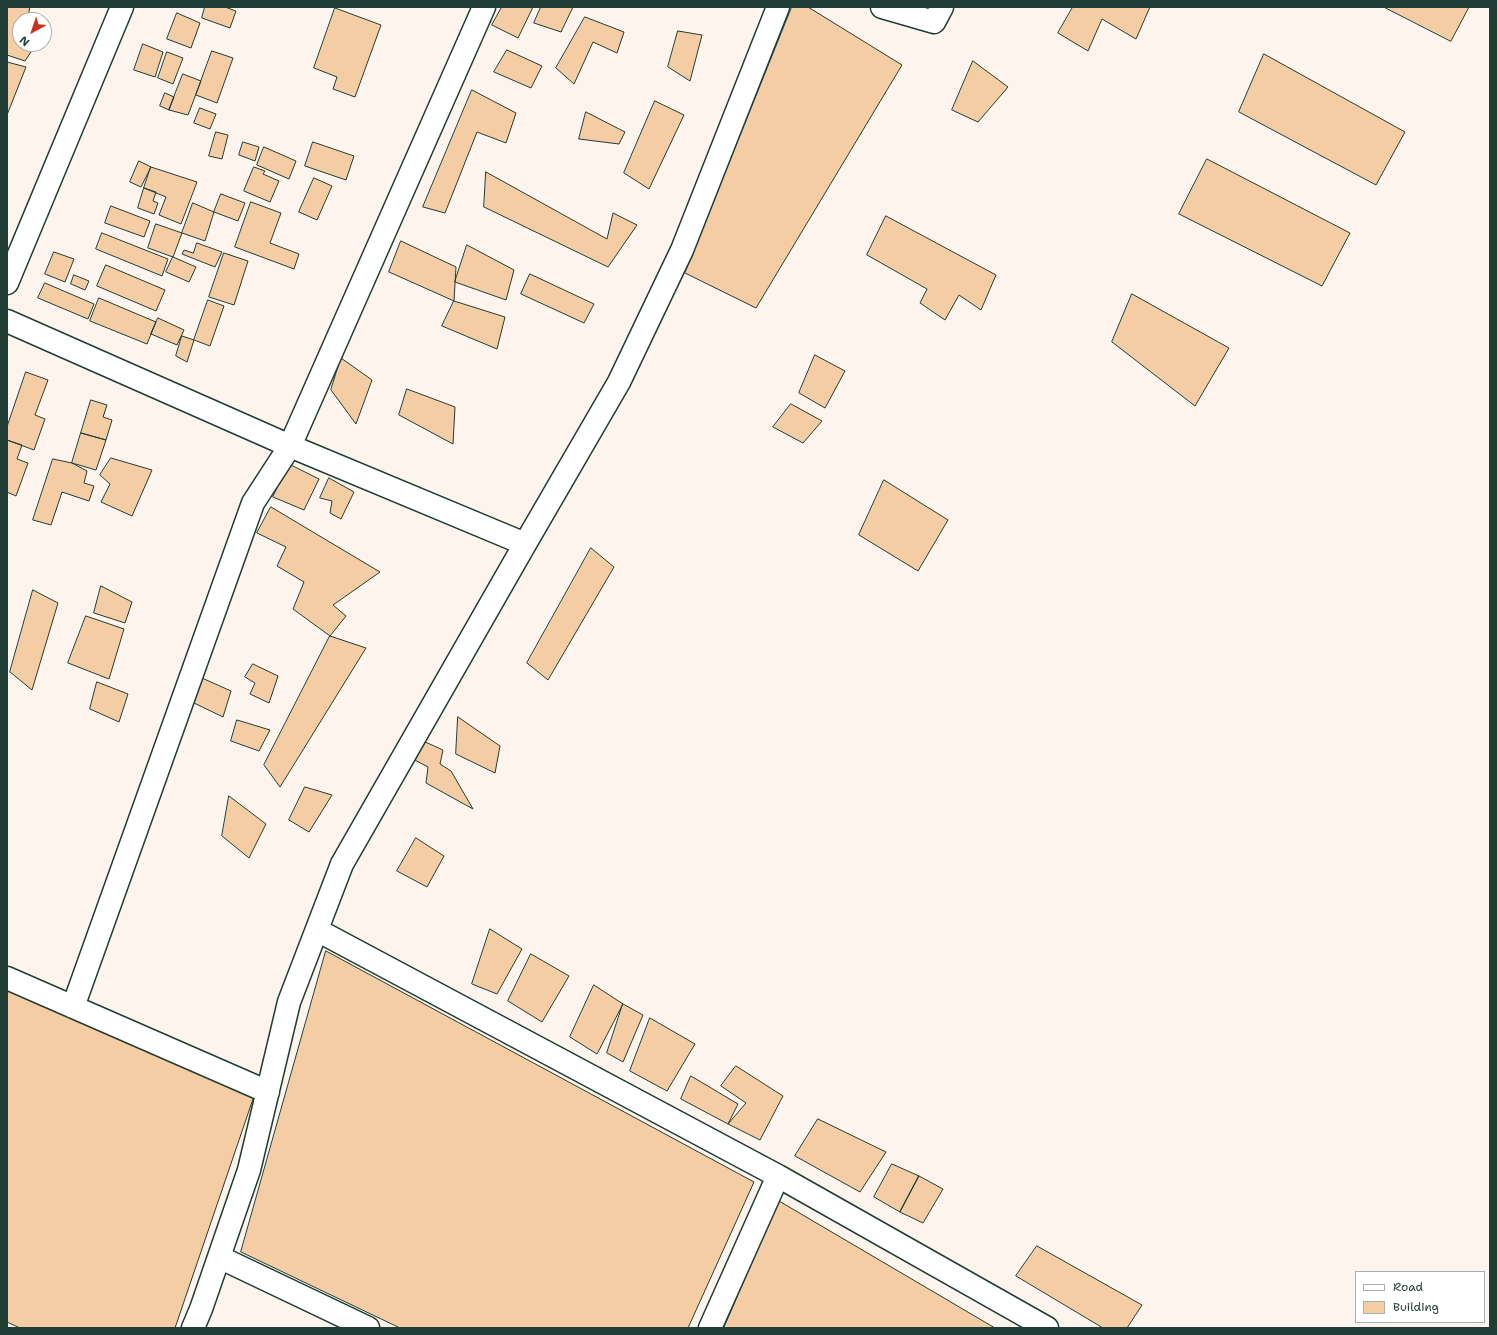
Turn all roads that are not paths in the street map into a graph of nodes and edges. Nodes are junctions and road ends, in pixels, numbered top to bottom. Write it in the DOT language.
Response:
graph roads {
  1 [pos="122,7"];
  2 [pos="484,7"];
  3 [pos="778,7"];
  4 [pos="882,7"];
  5 [pos="942,7"];
  6 [pos="7,283"];
  7 [pos="7,322"];
  8 [pos="290,446"];
  9 [pos="525,544"];
  10 [pos="317,930"];
  11 [pos="7,978"];
  12 [pos="74,1007"];
  13 [pos="268,1092"];
  14 [pos="778,1176"];
  15 [pos="219,1257"];
  16 [pos="193,1328"];
  17 [pos="368,1328"];
  18 [pos="710,1328"];
  19 [pos="1047,1328"];
  1 -- 6 [label="street"];
  2 -- 8 [label="street"];
  3 -- 9 [label="street"];
  4 -- 5 [label="street"];
  7 -- 8 [label="street"];
  8 -- 9 [label="street"];
  8 -- 12 [label="street"];
  9 -- 10 [label="street"];
  10 -- 13 [label="street"];
  10 -- 14 [label="street"];
  11 -- 12 [label="street"];
  12 -- 13 [label="street"];
  13 -- 15 [label="street"];
  14 -- 18 [label="street"];
  14 -- 19 [label="street"];
  15 -- 16 [label="street"];
  15 -- 17 [label="street"];
}
